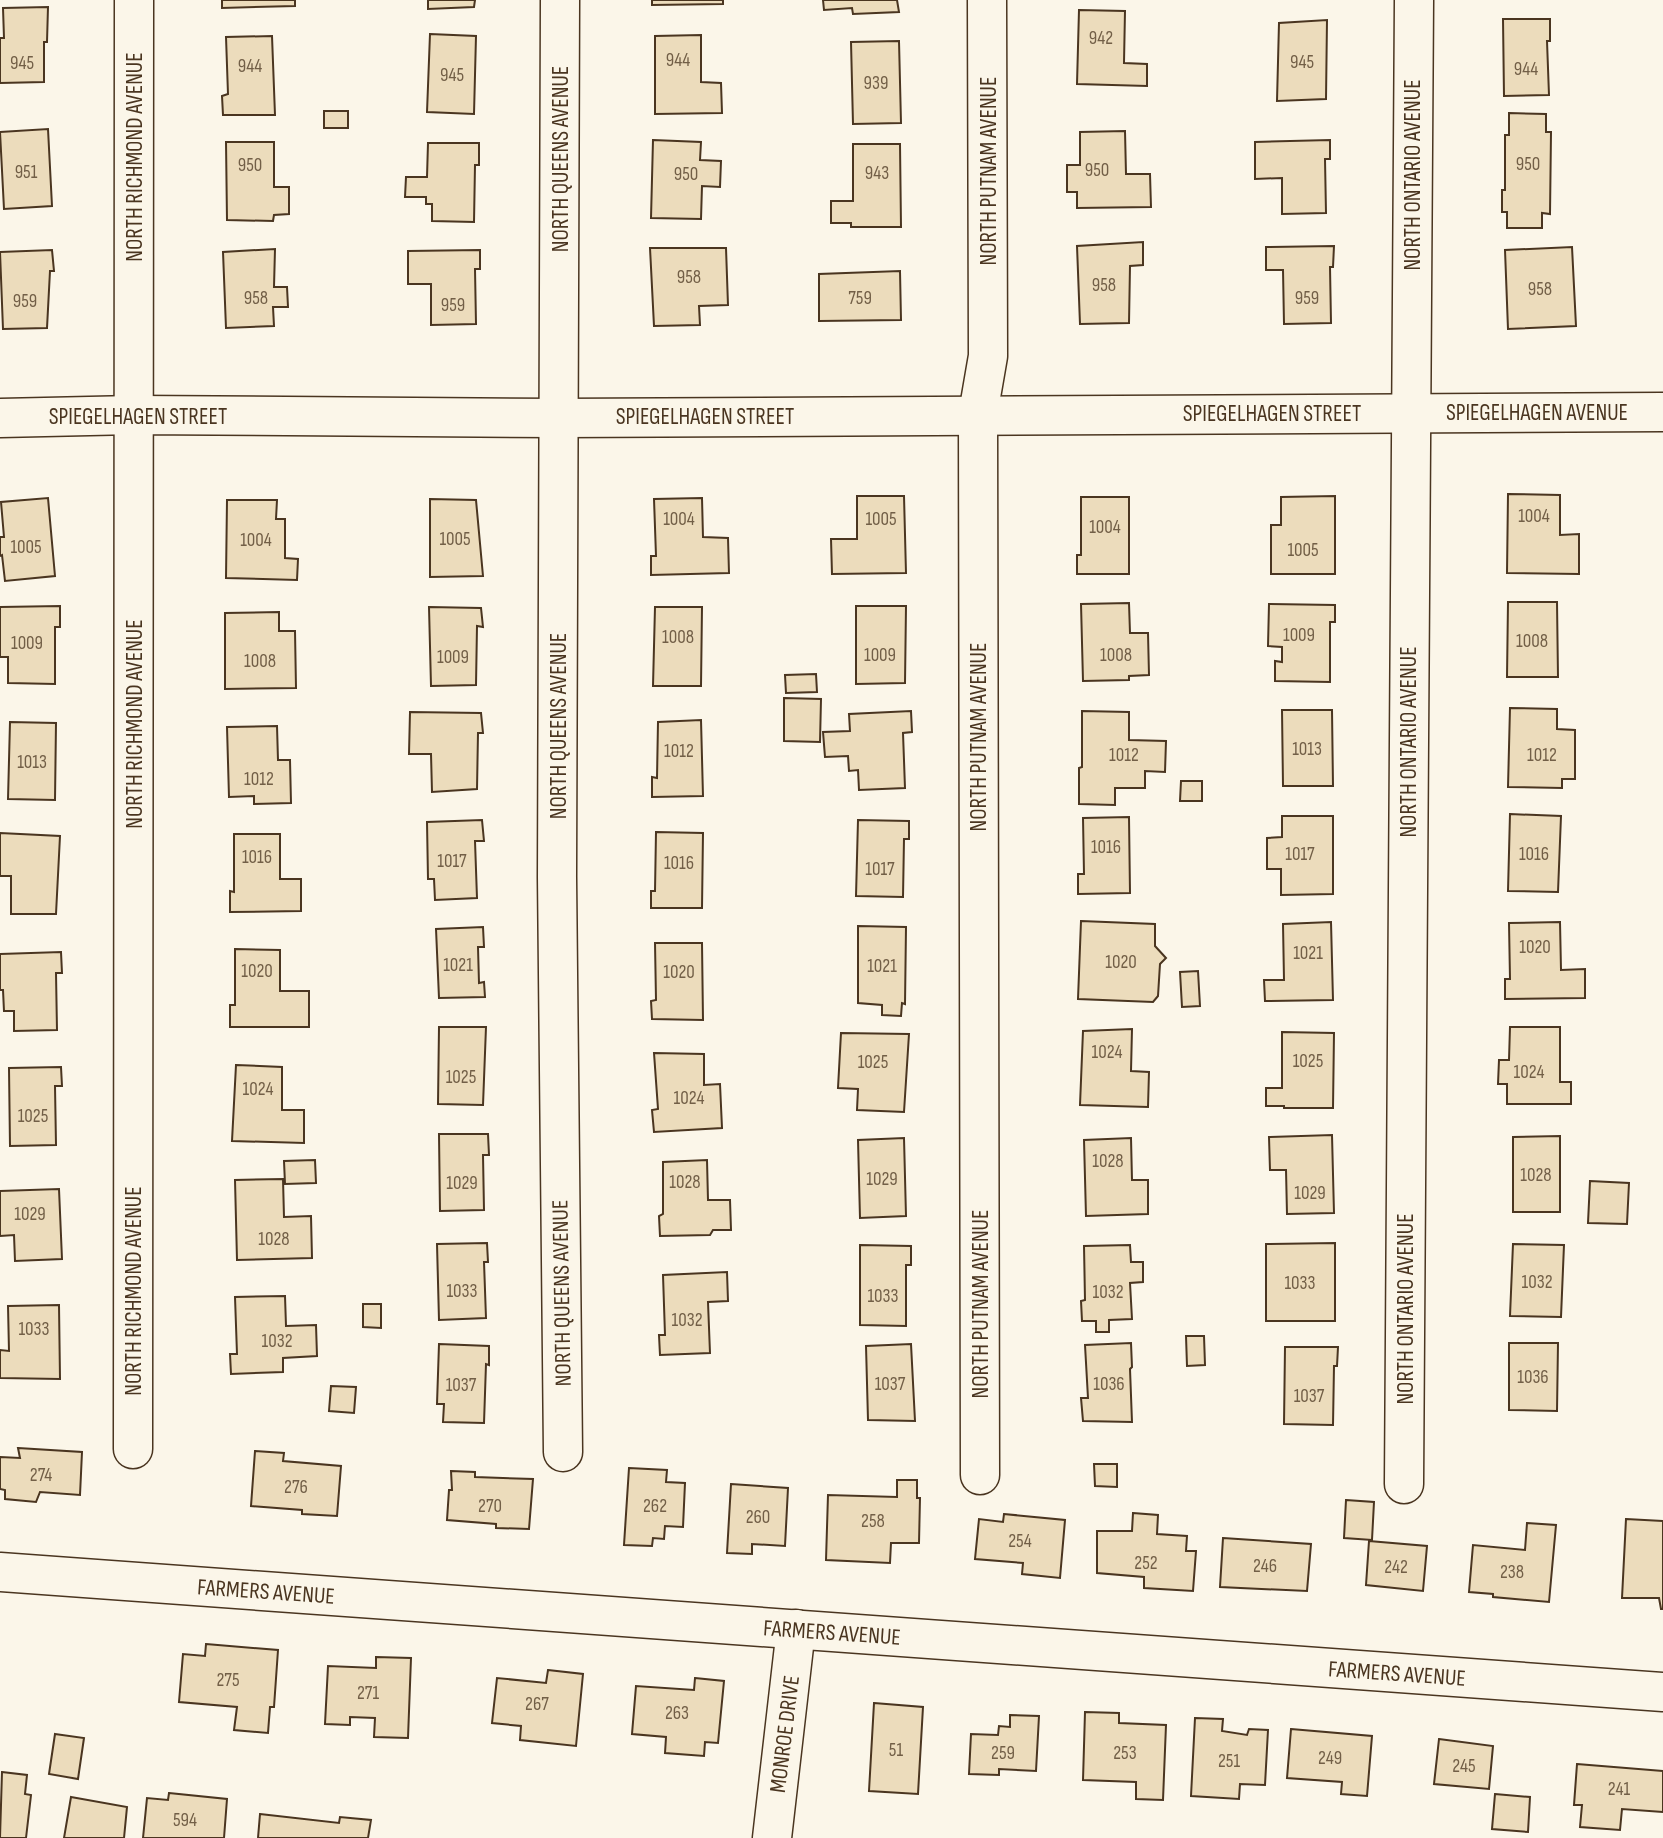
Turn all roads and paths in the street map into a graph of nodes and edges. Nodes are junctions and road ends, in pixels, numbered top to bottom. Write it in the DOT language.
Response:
graph roads {
  1 [pos="134,0"];
  2 [pos="560,0"];
  3 [pos="987,0"];
  4 [pos="1413,0"];
  5 [pos="1410,412"];
  6 [pos="1663,412"];
  7 [pos="978,414"];
  8 [pos="134,415"];
  9 [pos="0,418"];
  10 [pos="560,418"];
  11 [pos="133,1449"];
  12 [pos="563,1452"];
  13 [pos="980,1475"];
  14 [pos="1405,1484"];
  15 [pos="0,1572"];
  16 [pos="796,1629"];
  17 [pos="1663,1692"];
  18 [pos="772,1838"];
  1 -- 8 [label="street, NORTH RICHMOND AVENUE"];
  2 -- 10 [label="street, NORTH QUEENS AVENUE"];
  3 -- 7 [label="street, NORTH PUTNAM AVENUE"];
  4 -- 5 [label="street, NORTH ONTARIO AVENUE"];
  5 -- 6 [label="street, SPIEGELHAGEN AVENUE"];
  5 -- 7 [label="street, SPIEGELHAGEN STREET"];
  5 -- 14 [label="street, NORTH ONTARIO AVENUE"];
  7 -- 10 [label="street, SPIEGELHAGEN STREET"];
  7 -- 13 [label="street, NORTH PUTNAM AVENUE"];
  8 -- 9 [label="street, SPIEGELHAGEN STREET"];
  8 -- 10 [label="street, SPIEGELHAGEN STREET"];
  8 -- 11 [label="street, NORTH RICHMOND AVENUE"];
  10 -- 12 [label="street, NORTH QUEENS AVENUE"];
  15 -- 16 [label="street, FARMERS AVENUE"];
  16 -- 17 [label="street, FARMERS AVENUE"];
  16 -- 18 [label="street, MONROE DRIVE"];
}
